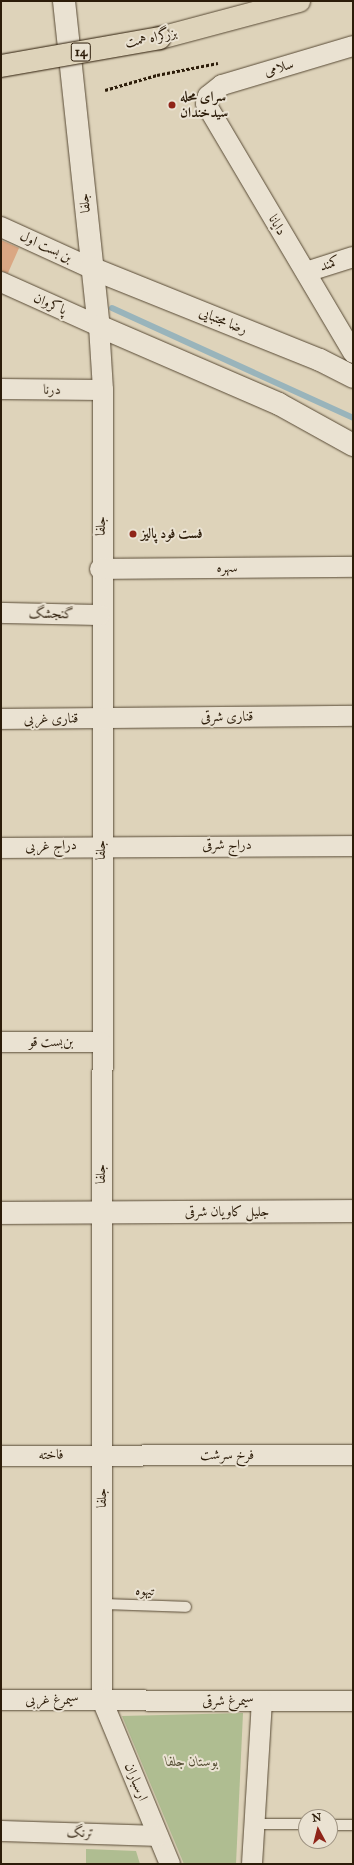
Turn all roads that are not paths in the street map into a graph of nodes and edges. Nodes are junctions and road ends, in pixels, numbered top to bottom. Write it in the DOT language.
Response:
graph roads {
  1 [pos="64,1"];
  2 [pos="299,1"];
  3 [pos="353,46"];
  4 [pos="1,66"];
  5 [pos="208,96"];
  6 [pos="1,227"];
  7 [pos="353,257"];
  8 [pos="91,268"];
  9 [pos="306,272"];
  10 [pos="1,282"];
  11 [pos="100,326"];
  12 [pos="353,353"];
  13 [pos="353,378"];
  14 [pos="1,389"];
  15 [pos="103,390"];
  16 [pos="353,445"];
  17 [pos="353,567"];
  18 [pos="100,569"];
  19 [pos="1,613"];
  20 [pos="100,614"];
  21 [pos="353,716"];
  22 [pos="100,718"];
  23 [pos="1,719"];
  24 [pos="101,845"];
  25 [pos="353,846"];
  26 [pos="1,848"];
  27 [pos="1,1042"];
  28 [pos="101,1042"];
  29 [pos="353,1211"];
  30 [pos="101,1212"];
  31 [pos="1,1213"];
  32 [pos="102,1455"];
  33 [pos="353,1455"];
  34 [pos="1,1456"];
  35 [pos="102,1604"];
  36 [pos="186,1607"];
  37 [pos="1,1700"];
  38 [pos="102,1700"];
  39 [pos="262,1701"];
  40 [pos="353,1701"];
  41 [pos="254,1824"];
  42 [pos="298,1824"];
  43 [pos="338,1825"];
  44 [pos="353,1825"];
  45 [pos="1,1831"];
  46 [pos="158,1836"];
  47 [pos="170,1864"];
  48 [pos="252,1864"];
  1 -- 8 [label="main road, جلفا"];
  2 -- 4 [label="highway, بزرگراه همت / 14, bridge"];
  3 -- 5 [label="street, سلامی"];
  5 -- 9 [label="street, دایانا"];
  6 -- 8 [label="street, بن بست اول"];
  7 -- 9 [label="street, کمند"];
  8 -- 11 [label="main road, جلفا"];
  8 -- 13 [label="main road, رضا مجتبایی"];
  9 -- 12 [label="street, دایانا"];
  10 -- 11 [label="street, پاکروان"];
  11 -- 15 [label="street, جلفا"];
  11 -- 16 [label="main road"];
  14 -- 15 [label="street, درنا"];
  15 -- 18 [label="street, جلفا"];
  17 -- 18 [label="street, سهره"];
  18 -- 20 [label="street, جلفا"];
  19 -- 20 [label="street, گنجشگ"];
  20 -- 22 [label="street, جلفا"];
  21 -- 22 [label="street, قناری شرقی"];
  22 -- 23 [label="street, قناری غربی"];
  22 -- 24 [label="street, جلفا"];
  24 -- 25 [label="street, دراج شرقی"];
  24 -- 26 [label="street, دراج غربی"];
  24 -- 28 [label="street, جلفا"];
  27 -- 28 [label="street, بن‌بست قو"];
  28 -- 30 [label="street, جلفا"];
  29 -- 30 [label="main road, جلیل کاویان شرقی"];
  30 -- 31 [label="main road, جلیل کاویان شرقی"];
  30 -- 32 [label="street, جلفا"];
  32 -- 33 [label="street, فرخ سرشت"];
  32 -- 34 [label="street, فاخته"];
  32 -- 35 [label="street, جلفا"];
  35 -- 36 [label="lane, تیهوه"];
  35 -- 38 [label="street, جلفا"];
  37 -- 38 [label="street, سیمرغ غربی"];
  38 -- 39 [label="street, سیمرغ شرقی"];
  38 -- 46 [label="street, ارسباران"];
  39 -- 40 [label="street, سیمرغ شرقی"];
  39 -- 41 [label="street"];
  41 -- 42 [label="lane"];
  41 -- 48 [label="street"];
  43 -- 44 [label="lane"];
  45 -- 46 [label="street, ترنگ"];
  46 -- 47 [label="street, ارسباران"];
}
